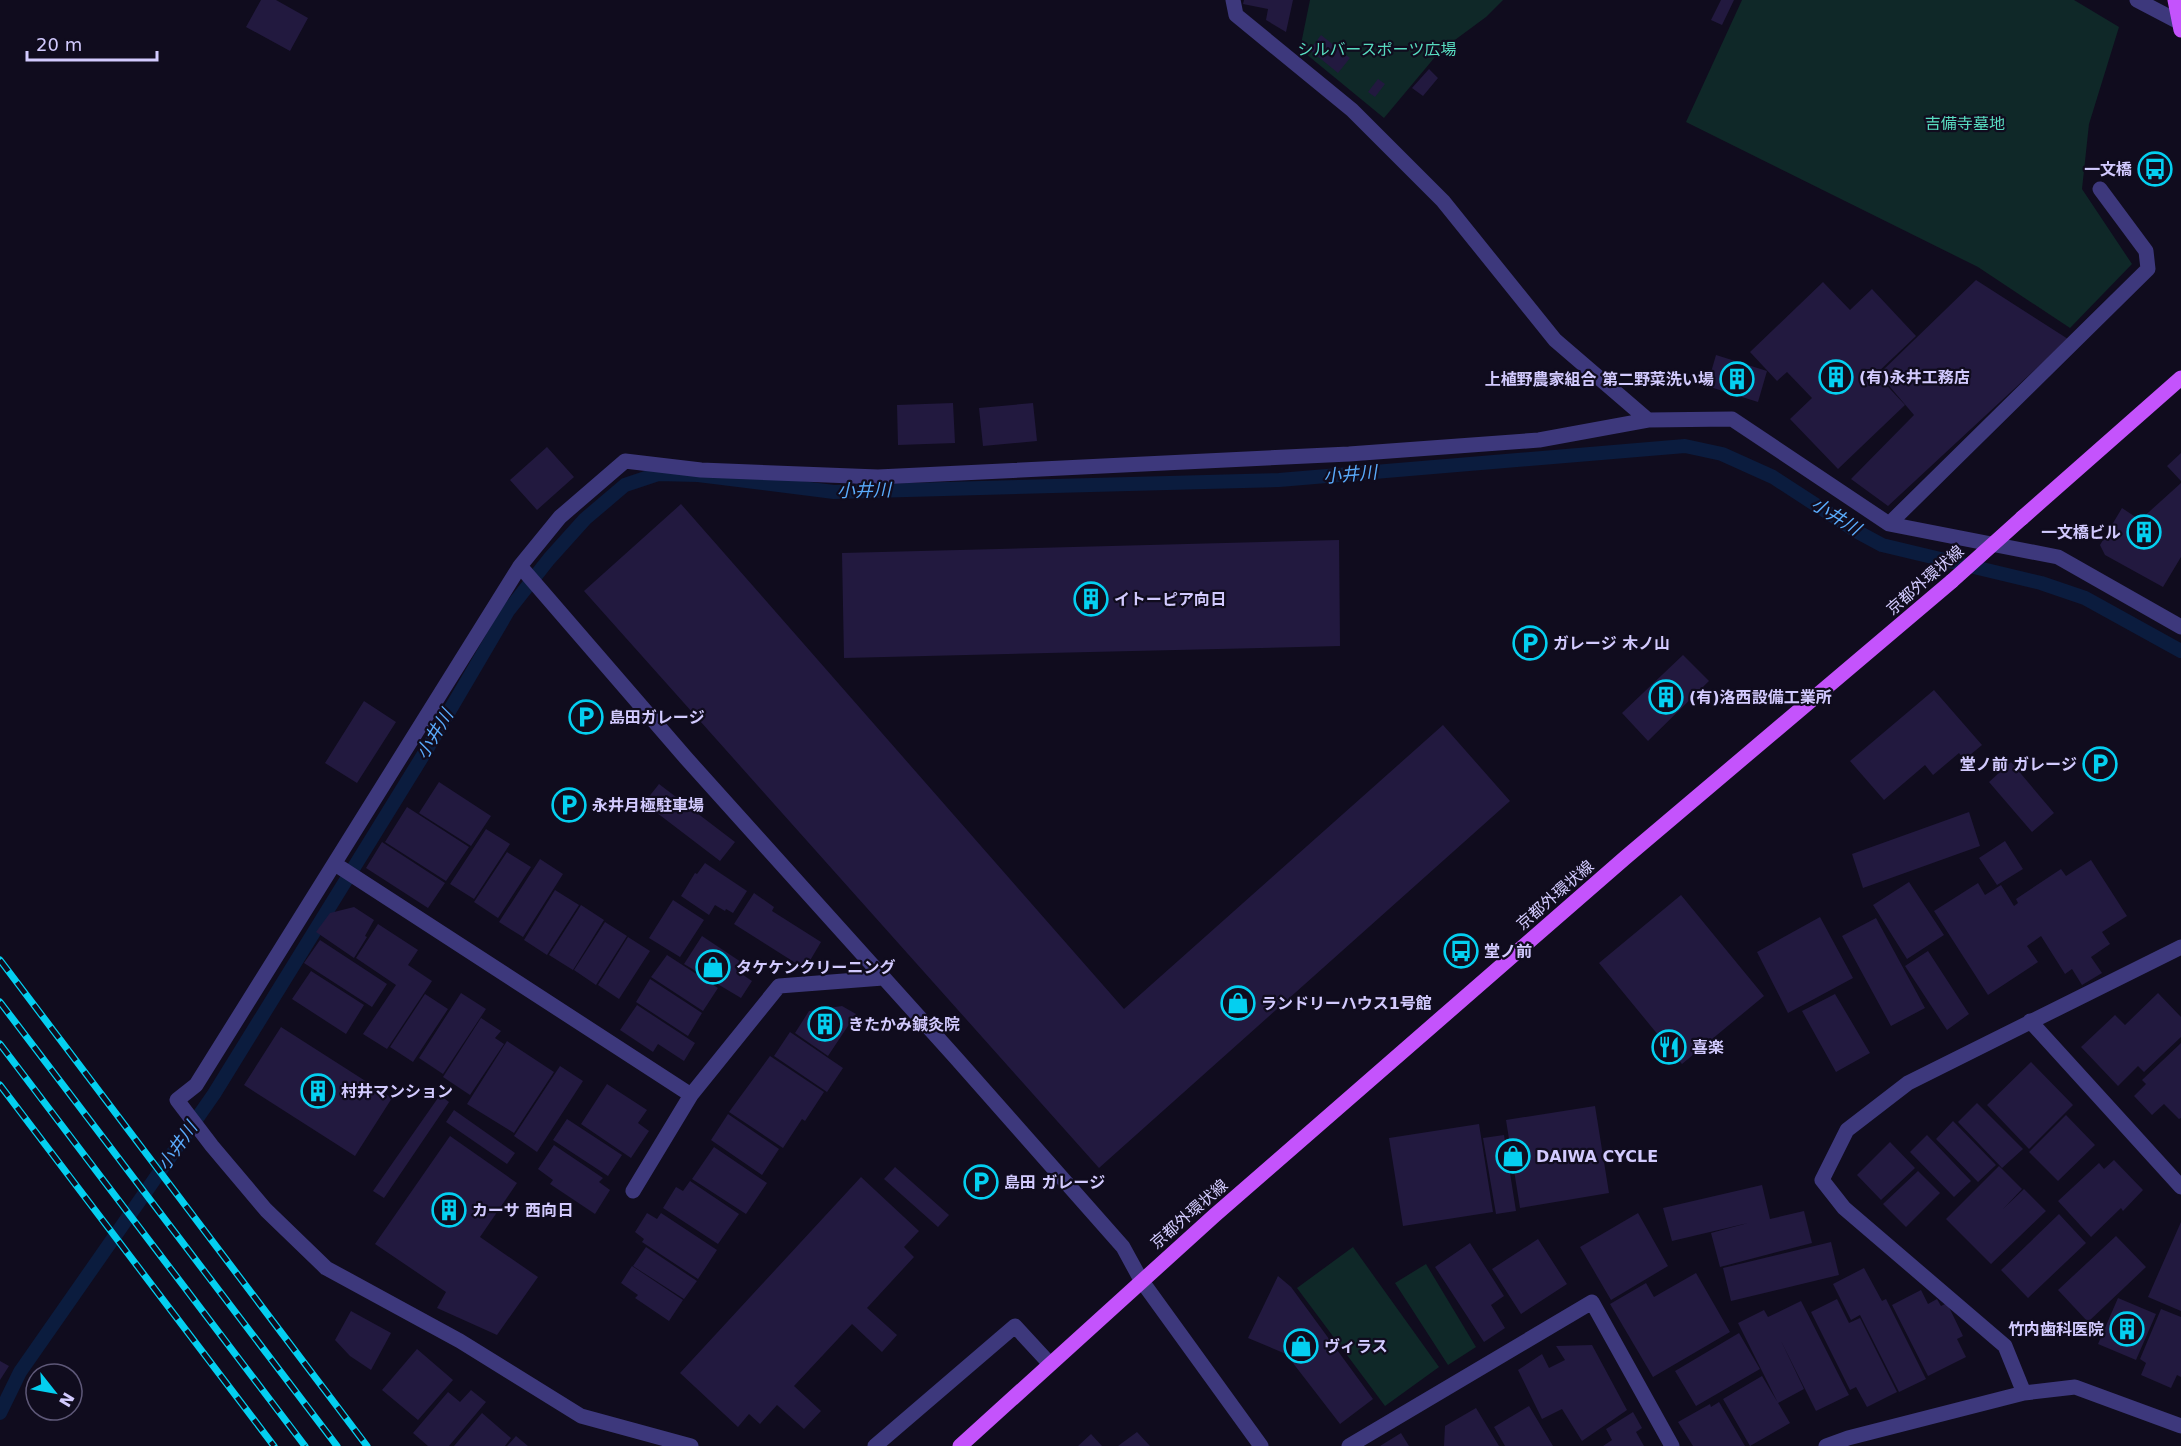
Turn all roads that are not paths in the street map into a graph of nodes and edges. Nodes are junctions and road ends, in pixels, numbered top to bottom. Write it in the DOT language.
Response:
graph roads {
  1 [pos="1233,0"];
  2 [pos="2137,0"];
  3 [pos="2175,0"];
  4 [pos="2180,26"];
  5 [pos="2100,189"];
  6 [pos="2181,378"];
  7 [pos="1648,420"];
  8 [pos="1889,524"];
  9 [pos="520,566"];
  10 [pos="2181,627"];
  11 [pos="335,864"];
  12 [pos="2181,947"];
  13 [pos="883,978"];
  14 [pos="2030,1021"];
  15 [pos="691,1095"];
  16 [pos="2181,1187"];
  17 [pos="633,1191"];
  18 [pos="1141,1281"];
  19 [pos="1050,1364"];
  20 [pos="2024,1392"];
  21 [pos="2181,1426"];
  22 [pos="692,1446"];
  23 [pos="875,1446"];
  24 [pos="960,1446"];
  25 [pos="1261,1446"];
  26 [pos="1349,1446"];
  27 [pos="1672,1446"];
  28 [pos="1826,1446"];
  1 -- 7 [label="street"];
  2 -- 4 [label="street"];
  3 -- 4 [label="main road"];
  5 -- 8 [label="street"];
  6 -- 18 [label="main road, 京都外環状線, bridge"];
  7 -- 8 [label="street"];
  7 -- 9 [label="street"];
  8 -- 10 [label="street"];
  9 -- 11 [label="street"];
  9 -- 13 [label="street"];
  11 -- 15 [label="street"];
  11 -- 22 [label="street"];
  12 -- 14 [label="street"];
  13 -- 15 [label="street"];
  13 -- 18 [label="street"];
  14 -- 16 [label="street"];
  14 -- 20 [label="street"];
  15 -- 17 [label="street"];
  18 -- 19 [label="main road, 京都外環状線"];
  18 -- 25 [label="street"];
  19 -- 23 [label="street"];
  19 -- 24 [label="main road, 京都外環状線"];
  20 -- 21 [label="street"];
  20 -- 28 [label="street"];
  26 -- 27 [label="street"];
}
